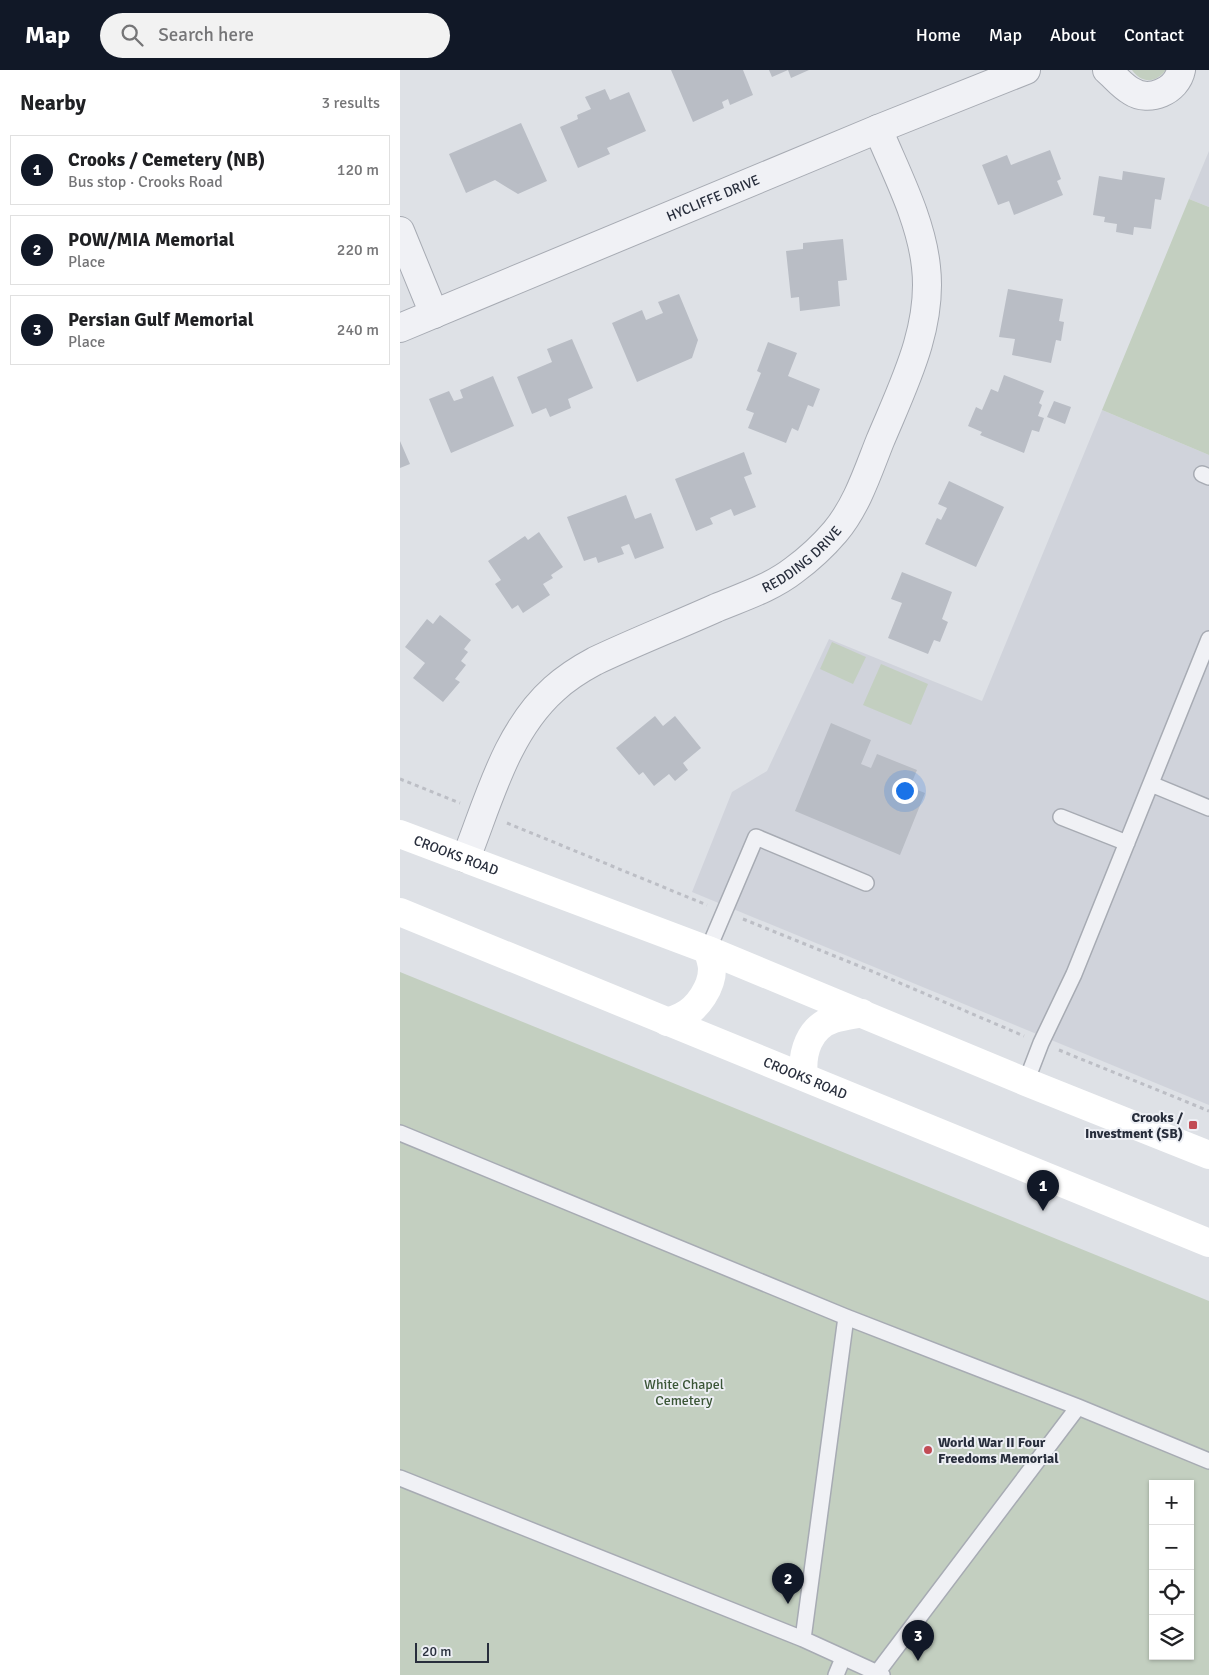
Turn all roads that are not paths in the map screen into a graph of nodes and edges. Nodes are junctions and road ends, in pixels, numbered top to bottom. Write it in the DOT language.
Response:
graph roads {
  1 [pos="1026,70"];
  2 [pos="1108,70"];
  3 [pos="1181,70"];
  4 [pos="878,129"];
  5 [pos="400,231"];
  6 [pos="434,314"];
  7 [pos="400,328"];
  8 [pos="1209,640"];
  9 [pos="1151,784"];
  10 [pos="1209,808"];
  11 [pos="1061,817"];
  12 [pos="400,834"];
  13 [pos="1127,843"];
  14 [pos="466,858"];
  15 [pos="866,883"];
  16 [pos="400,912"];
  17 [pos="708,950"];
  18 [pos="862,1013"];
  19 [pos="667,1022"];
  20 [pos="804,1077"];
  21 [pos="1026,1082"];
  22 [pos="400,1133"];
  23 [pos="1209,1155"];
  24 [pos="1209,1243"];
  25 [pos="846,1317"];
  26 [pos="1078,1407"];
  27 [pos="1209,1461"];
  28 [pos="400,1478"];
  29 [pos="803,1639"];
  30 [pos="843,1658"];
  31 [pos="879,1674"];
  32 [pos="836,1675"];
  1 -- 4 [label="street, HYCLIFFE DRIVE"];
  2 -- 3 [label="street"];
  4 -- 6 [label="street, HYCLIFFE DRIVE"];
  4 -- 14 [label="street, REDDING DRIVE"];
  5 -- 6 [label="street"];
  6 -- 7 [label="street, HYCLIFFE DRIVE"];
  8 -- 9 [label="lane"];
  9 -- 10 [label="lane"];
  9 -- 13 [label="lane"];
  11 -- 13 [label="lane"];
  12 -- 14 [label="main road, CROOKS ROAD"];
  13 -- 21 [label="lane"];
  14 -- 17 [label="main road, CROOKS ROAD"];
  15 -- 17 [label="lane"];
  16 -- 19 [label="main road, CROOKS ROAD"];
  17 -- 18 [label="main road, CROOKS ROAD"];
  17 -- 19 [label="main road"];
  18 -- 20 [label="main road"];
  18 -- 21 [label="main road, CROOKS ROAD"];
  19 -- 20 [label="main road, CROOKS ROAD"];
  20 -- 24 [label="main road, CROOKS ROAD"];
  21 -- 23 [label="main road, CROOKS ROAD"];
  22 -- 25 [label="lane"];
  25 -- 26 [label="lane"];
  25 -- 29 [label="lane"];
  26 -- 27 [label="lane"];
  26 -- 31 [label="lane"];
  28 -- 29 [label="lane"];
  29 -- 30 [label="lane"];
  30 -- 31 [label="lane"];
  30 -- 32 [label="lane"];
}
